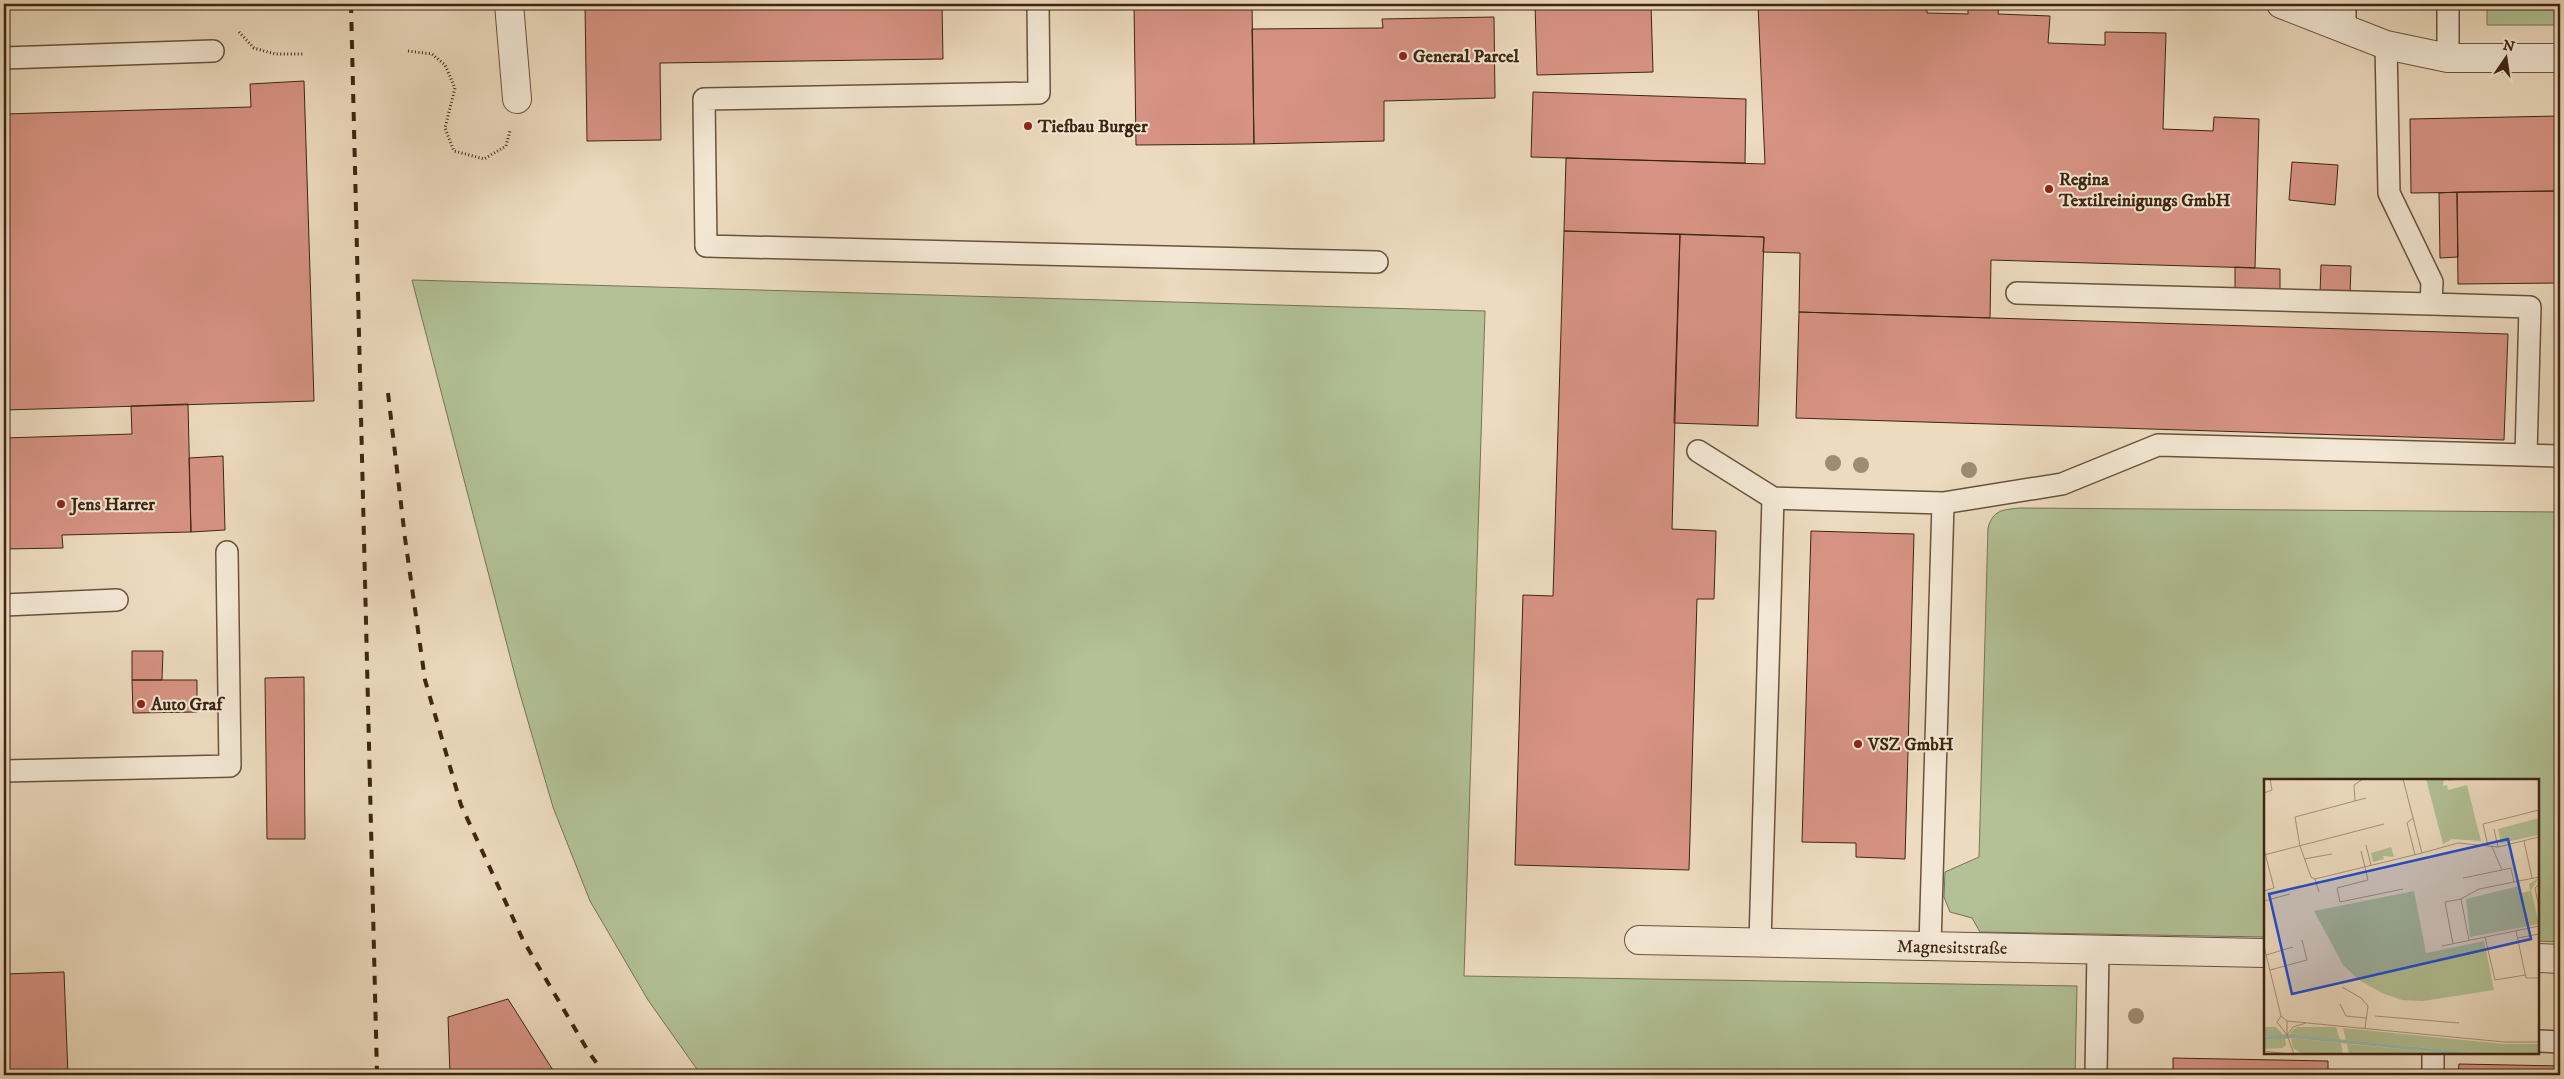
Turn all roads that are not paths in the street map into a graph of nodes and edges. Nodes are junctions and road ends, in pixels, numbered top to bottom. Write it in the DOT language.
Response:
graph roads {
  1 [pos="510,4"];
  2 [pos="1038,4"];
  3 [pos="2281,4"];
  4 [pos="2448,5"];
  5 [pos="2345,17"];
  6 [pos="2386,45"];
  7 [pos="213,51"];
  8 [pos="4,58"];
  9 [pos="2448,58"];
  10 [pos="2560,58"];
  11 [pos="517,99"];
  12 [pos="1377,262"];
  13 [pos="2018,293"];
  14 [pos="2431,304"];
  15 [pos="1698,452"];
  16 [pos="2526,455"];
  17 [pos="2560,456"];
  18 [pos="1774,498"];
  19 [pos="1943,503"];
  20 [pos="227,552"];
  21 [pos="117,600"];
  22 [pos="4,605"];
  23 [pos="4,771"];
  24 [pos="1639,940"];
  25 [pos="1760,942"];
  26 [pos="1930,946"];
  27 [pos="2098,950"];
  28 [pos="2264,953"];
  29 [pos="2539,958"];
  30 [pos="2560,959"];
  31 [pos="2539,1041"];
  32 [pos="2560,1042"];
  33 [pos="2433,1054"];
  34 [pos="2096,1075"];
  35 [pos="2433,1075"];
  1 -- 11 [label="street"];
  2 -- 12 [label="lane"];
  3 -- 5 [label="street"];
  4 -- 9 [label="lane"];
  5 -- 6 [label="street"];
  6 -- 9 [label="street"];
  6 -- 14 [label="lane"];
  7 -- 8 [label="lane"];
  9 -- 10 [label="street"];
  13 -- 14 [label="lane"];
  14 -- 16 [label="lane"];
  15 -- 18 [label="lane"];
  16 -- 17 [label="lane"];
  16 -- 19 [label="lane"];
  18 -- 19 [label="lane"];
  18 -- 25 [label="lane"];
  19 -- 26 [label="lane"];
  20 -- 23 [label="lane"];
  21 -- 22 [label="lane"];
  24 -- 25 [label="street, Magnesitstraße"];
  25 -- 26 [label="street, Magnesitstraße"];
  26 -- 27 [label="street, Magnesitstraße"];
  27 -- 28 [label="street, Magnesitstraße"];
  27 -- 34 [label="lane"];
  29 -- 30 [label="street"];
  31 -- 32 [label="lane"];
  33 -- 35 [label="lane"];
}
